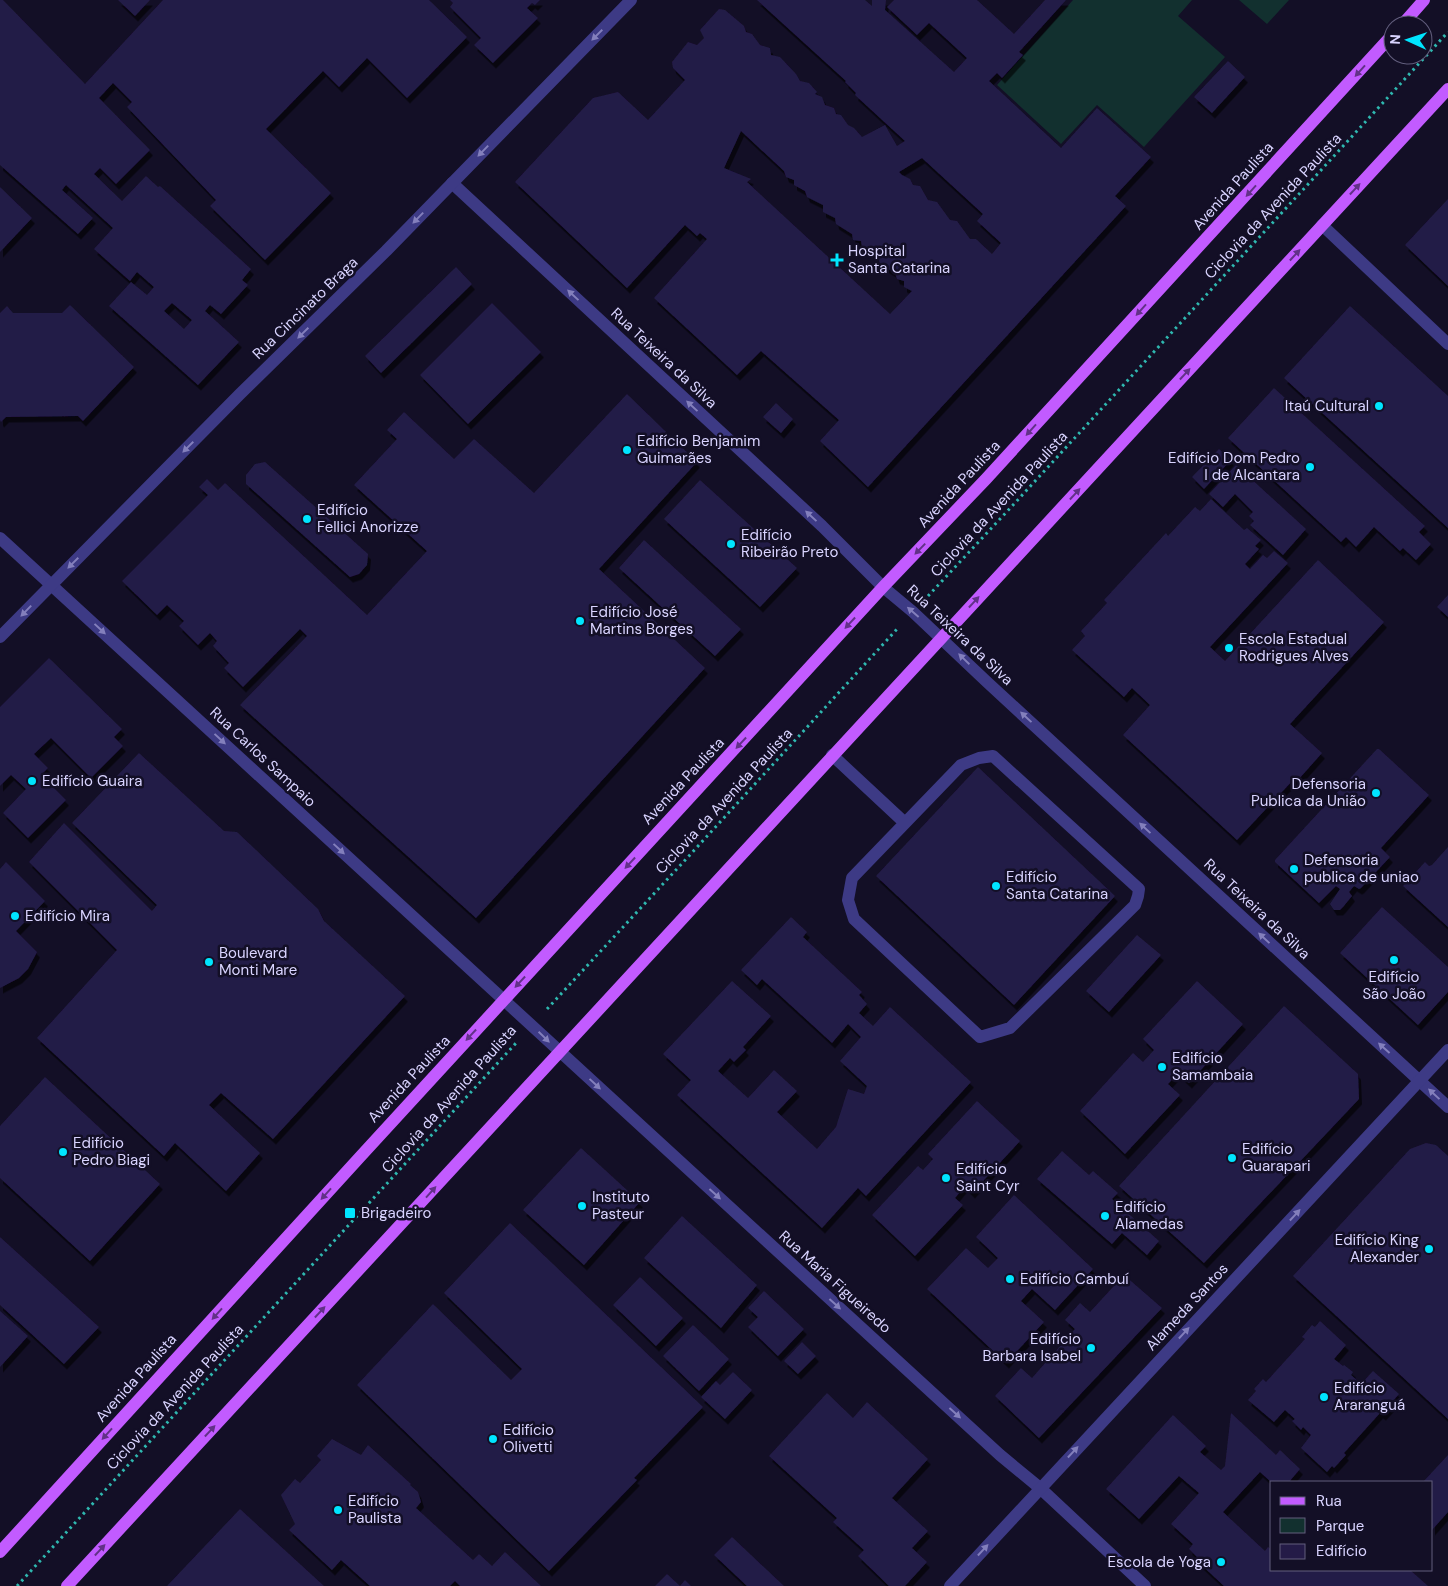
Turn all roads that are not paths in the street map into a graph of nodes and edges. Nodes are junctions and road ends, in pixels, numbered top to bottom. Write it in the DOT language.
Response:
graph roads {
  1 [pos="631,0"];
  2 [pos="1424,0"];
  3 [pos="1411,15"];
  4 [pos="1383,45"];
  5 [pos="1448,89"];
  6 [pos="452,183"];
  7 [pos="1322,225"];
  8 [pos="1448,344"];
  9 [pos="0,538"];
  10 [pos="51,585"];
  11 [pos="883,587"];
  12 [pos="0,637"];
  13 [pos="941,637"];
  14 [pos="832,755"];
  15 [pos="905,823"];
  16 [pos="504,999"];
  17 [pos="1448,1050"];
  18 [pos="559,1051"];
  19 [pos="1420,1081"];
  20 [pos="1448,1107"];
  21 [pos="1040,1488"];
  22 [pos="0,1552"];
  23 [pos="67,1586"];
  24 [pos="950,1586"];
  25 [pos="1146,1586"];
  1 -- 6 [label="street, Rua Cincinato Braga, one-way"];
  2 -- 3 [label="main road"];
  4 -- 11 [label="main road, Avenida Paulista, one-way"];
  7 -- 5 [label="main road, one-way"];
  6 -- 10 [label="street, Rua Cincinato Braga, one-way"];
  11 -- 6 [label="street, Rua Teixeira da Silva, one-way"];
  7 -- 8 [label="street"];
  13 -- 7 [label="main road, one-way"];
  9 -- 10 [label="street, Rua Carlos Sampaio"];
  10 -- 12 [label="street, Rua Cincinato Braga, one-way"];
  10 -- 16 [label="street, Rua Carlos Sampaio, one-way"];
  13 -- 11 [label="street, Rua Teixeira da Silva, one-way"];
  11 -- 16 [label="main road, Avenida Paulista, one-way"];
  13 -- 14 [label="main road"];
  19 -- 13 [label="street, Rua Teixeira da Silva, one-way"];
  14 -- 15 [label="street"];
  14 -- 18 [label="main road"];
  15 -- 15 [label="street"];
  16 -- 18 [label="street, Rua Maria Figueiredo, one-way"];
  16 -- 22 [label="main road, Avenida Paulista, one-way"];
  17 -- 19 [label="street, Alameda Santos"];
  18 -- 21 [label="street, Rua Maria Figueiredo, one-way"];
  23 -- 18 [label="main road, one-way"];
  20 -- 19 [label="street, Rua Teixeira da Silva, one-way"];
  21 -- 19 [label="street, Alameda Santos, one-way"];
  24 -- 21 [label="street, Alameda Santos, one-way"];
  21 -- 25 [label="street, Rua Maria Figueiredo"];
}
